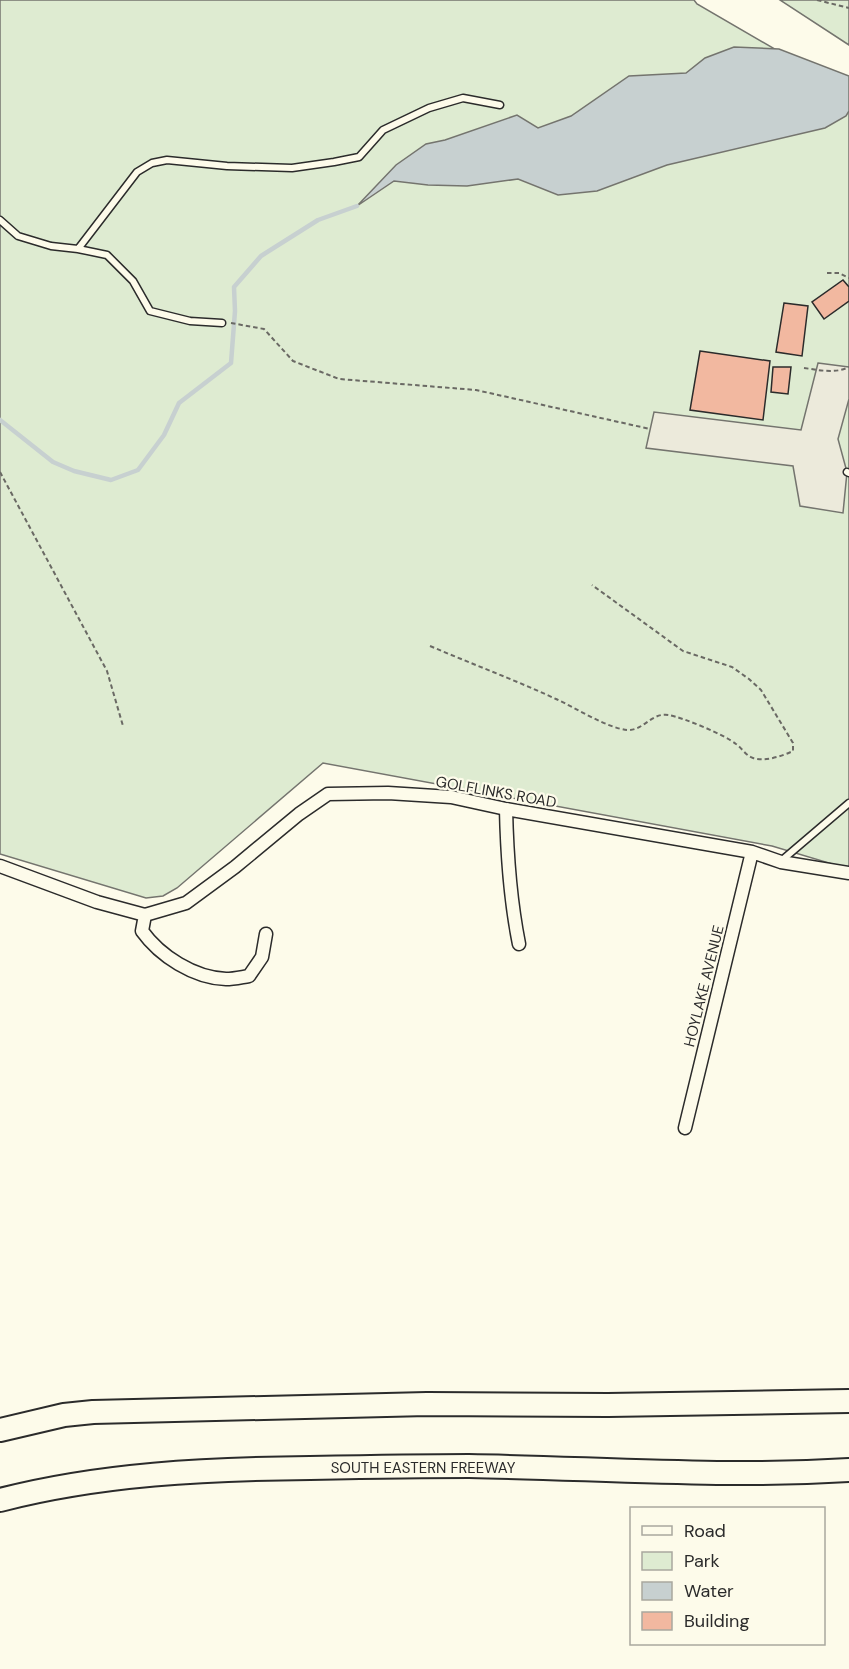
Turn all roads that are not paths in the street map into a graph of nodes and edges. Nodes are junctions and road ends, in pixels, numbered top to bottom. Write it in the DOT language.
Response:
graph roads {
  1 [pos="500,105"];
  2 [pos="0,220"];
  3 [pos="78,249"];
  4 [pos="222,323"];
  5 [pos="849,803"];
  6 [pos="506,809"];
  7 [pos="752,852"];
  8 [pos="781,862"];
  9 [pos="0,866"];
  10 [pos="849,873"];
  11 [pos="145,915"];
  12 [pos="267,934"];
  13 [pos="519,944"];
  14 [pos="685,1128"];
  15 [pos="849,1401"];
  16 [pos="0,1430"];
  17 [pos="849,1470"];
  18 [pos="0,1500"];
  1 -- 3 [label="lane"];
  2 -- 3 [label="lane"];
  3 -- 4 [label="lane"];
  5 -- 8 [label="lane"];
  6 -- 7 [label="street, GOLFLINKS ROAD"];
  6 -- 11 [label="street, GOLFLINKS ROAD"];
  6 -- 13 [label="street"];
  7 -- 8 [label="street, GOLFLINKS ROAD"];
  7 -- 14 [label="street, HOYLAKE AVENUE"];
  8 -- 10 [label="street, GOLFLINKS ROAD"];
  9 -- 11 [label="street"];
  11 -- 12 [label="street"];
  15 -- 16 [label="highway"];
  17 -- 18 [label="highway, SOUTH EASTERN FREEWAY"];
}
